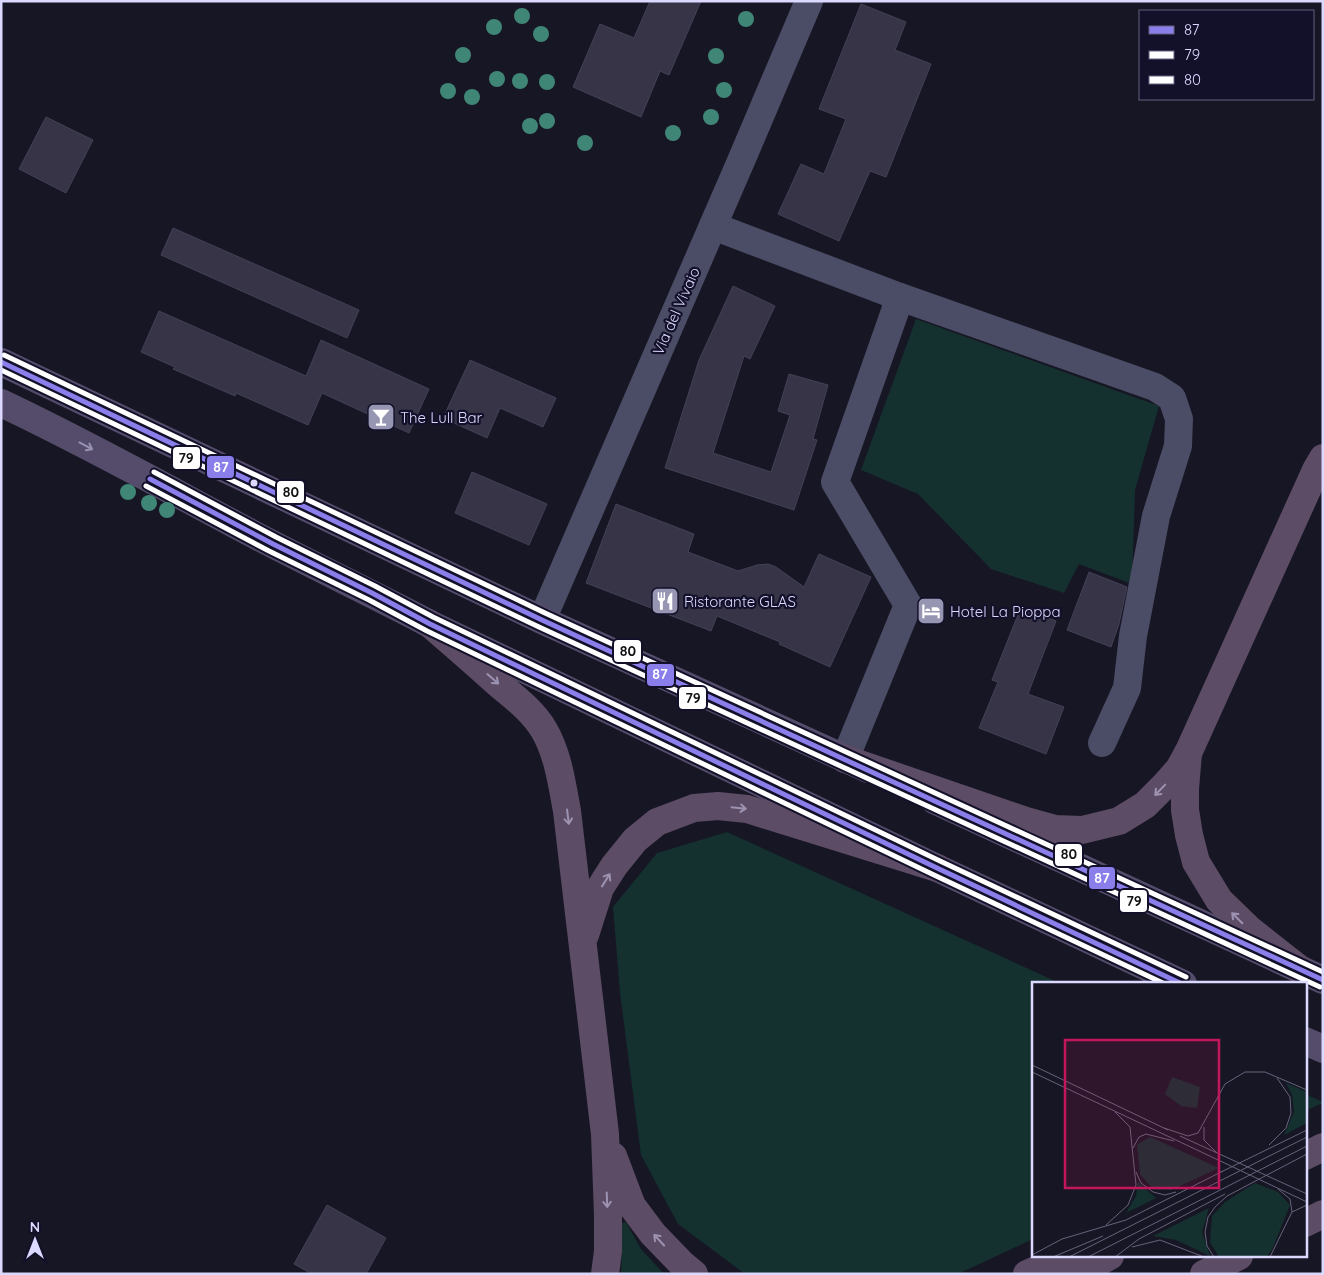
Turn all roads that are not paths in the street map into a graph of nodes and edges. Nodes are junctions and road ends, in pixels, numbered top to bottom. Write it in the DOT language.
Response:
graph roads {
  1 [pos="808,1"];
  2 [pos="713,226"];
  3 [pos="900,297"];
  4 [pos="1,362"];
  5 [pos="1,404"];
  6 [pos="1323,458"];
  7 [pos="542,620"];
  8 [pos="430,624"];
  9 [pos="1102,742"];
  10 [pos="1189,751"];
  11 [pos="845,759"];
  12 [pos="937,868"];
  13 [pos="583,942"];
  14 [pos="1312,976"];
  15 [pos="1179,982"];
  16 [pos="1306,1041"];
  17 [pos="1323,1049"];
  18 [pos="605,1134"];
  19 [pos="1323,1146"];
  20 [pos="1306,1154"];
  21 [pos="1323,1214"];
  22 [pos="1306,1222"];
  23 [pos="1063,1258"];
  24 [pos="1106,1258"];
  25 [pos="1235,1258"];
  26 [pos="605,1274"];
  27 [pos="694,1274"];
  28 [pos="1027,1274"];
  29 [pos="1076,1274"];
  30 [pos="1204,1274"];
  1 -- 2 [label="street, Via del Vivaio"];
  2 -- 3 [label="street"];
  2 -- 7 [label="street, Via del Vivaio"];
  3 -- 9 [label="street"];
  3 -- 11 [label="street"];
  4 -- 7 [label="main road"];
  5 -- 8 [label="main road, one-way"];
  6 -- 10 [label="highway"];
  7 -- 11 [label="main road"];
  8 -- 12 [label="main road"];
  8 -- 13 [label="highway, one-way"];
  10 -- 11 [label="highway, one-way"];
  14 -- 10 [label="highway, one-way"];
  11 -- 14 [label="main road"];
  13 -- 12 [label="highway, one-way"];
  12 -- 15 [label="main road"];
  13 -- 18 [label="highway"];
  16 -- 17 [label="main road"];
  18 -- 26 [label="highway, one-way"];
  27 -- 18 [label="highway, one-way"];
  19 -- 20 [label="highway"];
  21 -- 22 [label="highway"];
  23 -- 28 [label="highway"];
  24 -- 29 [label="highway"];
  25 -- 30 [label="highway"];
}
